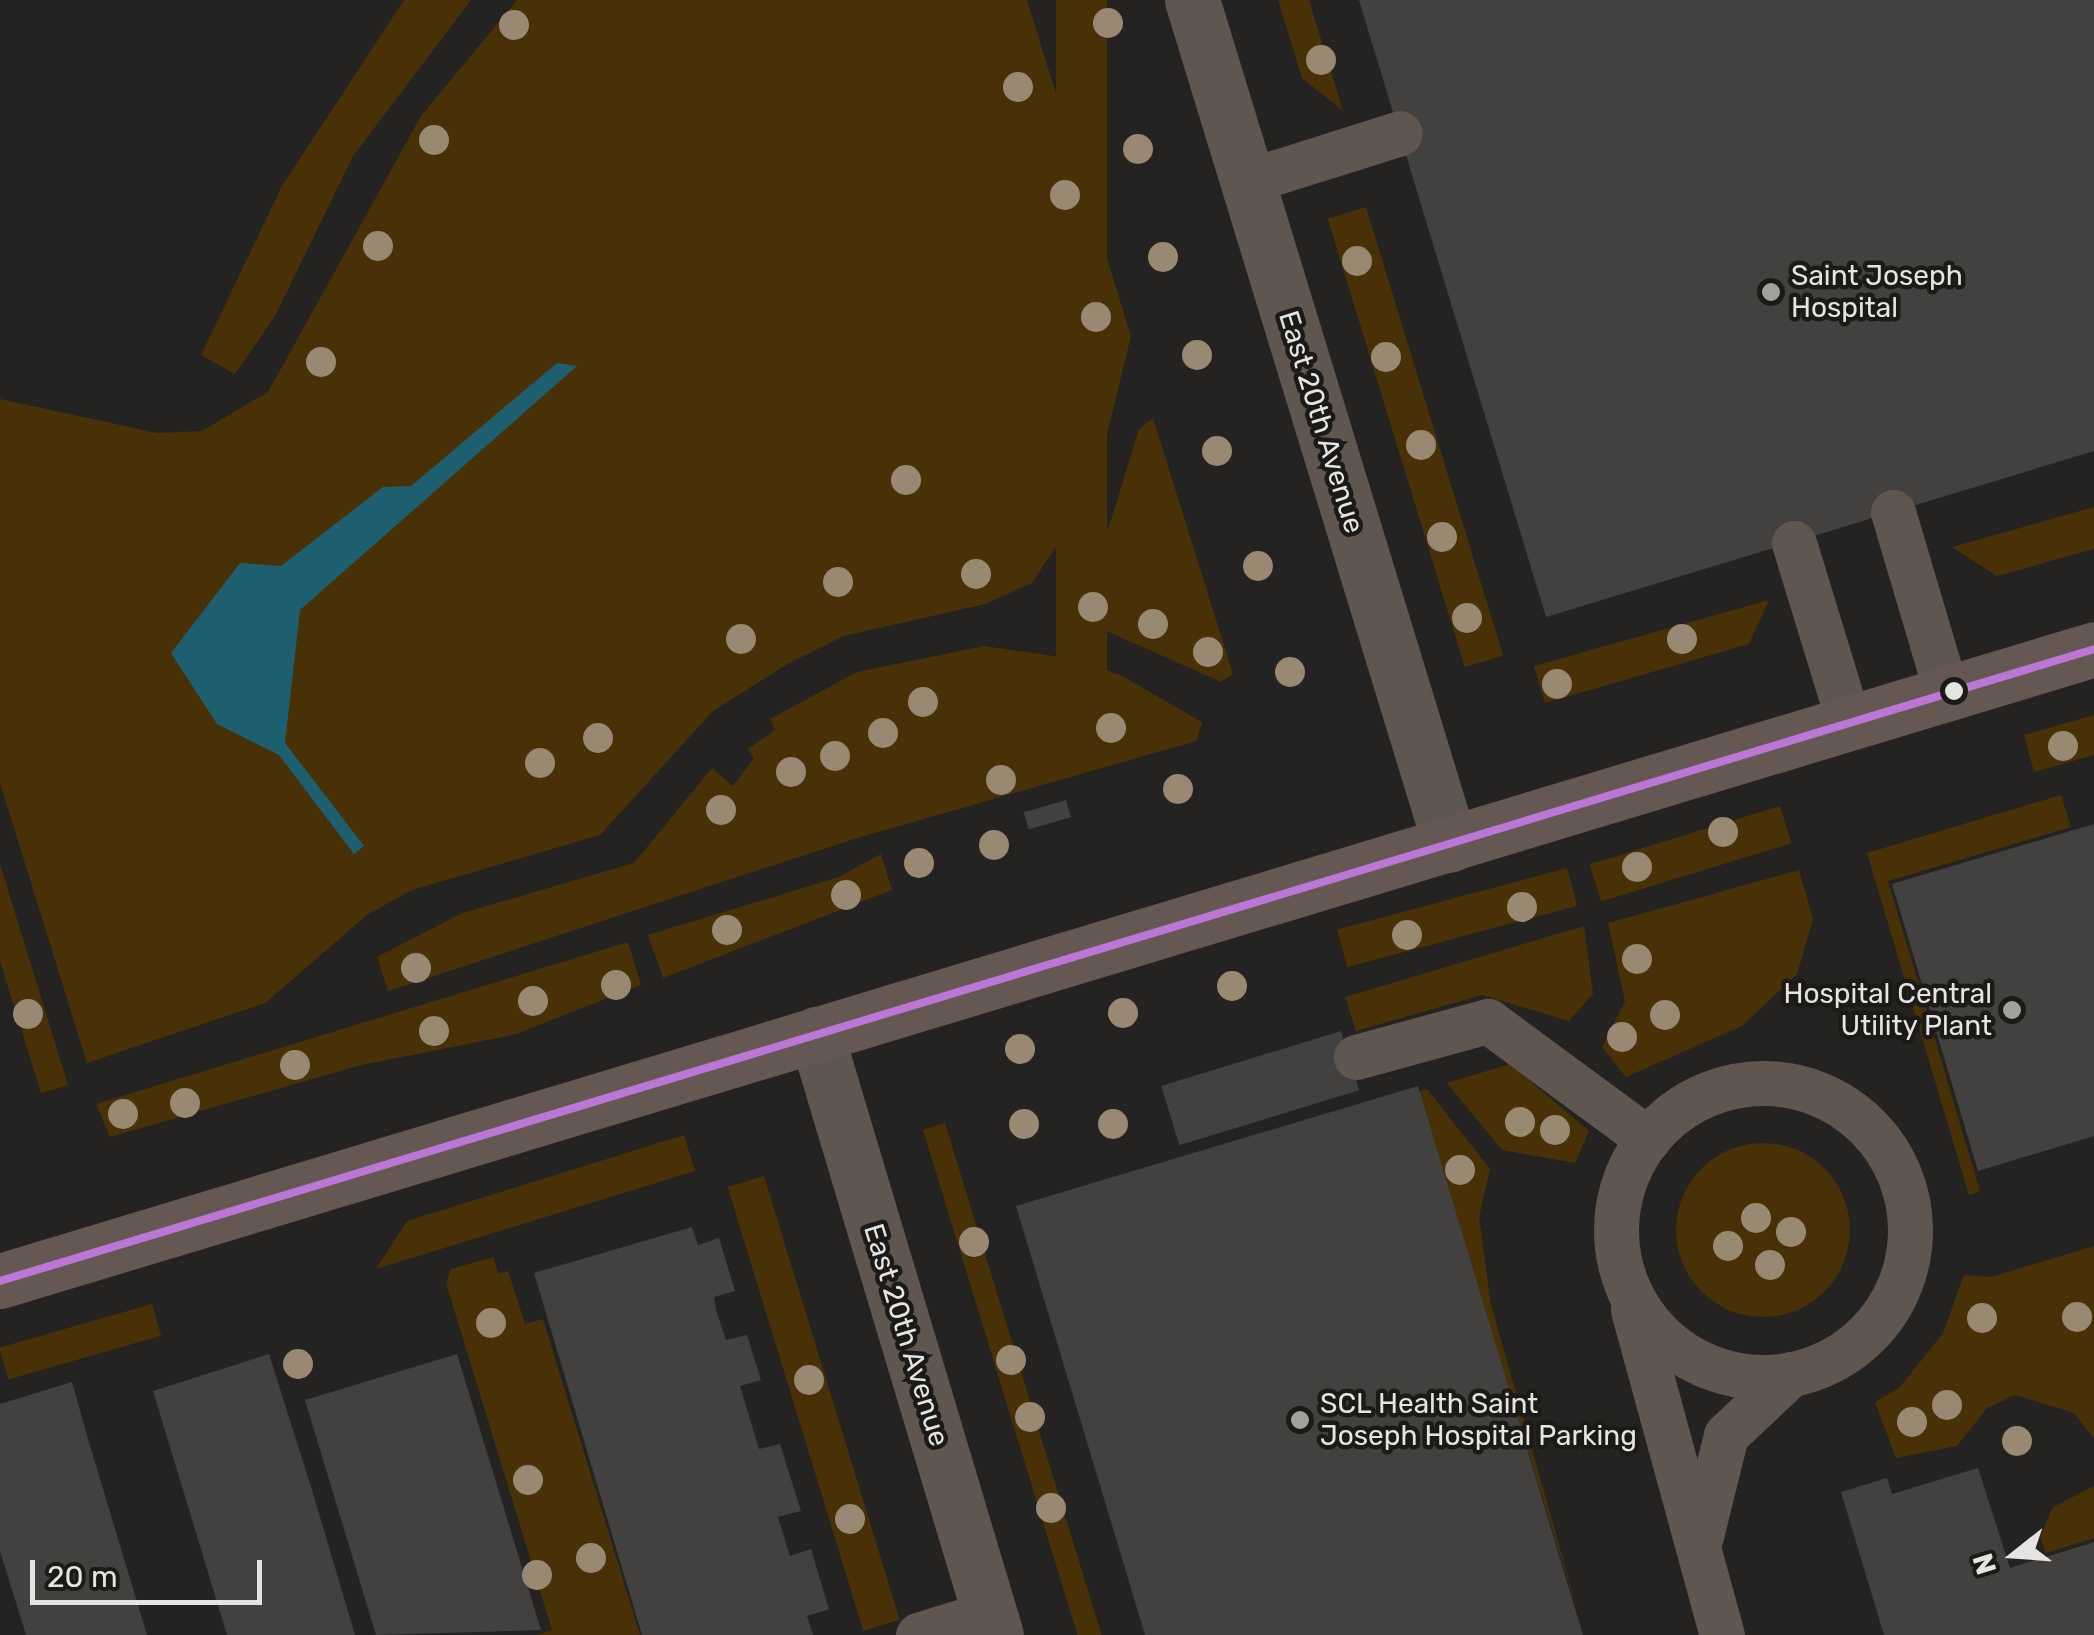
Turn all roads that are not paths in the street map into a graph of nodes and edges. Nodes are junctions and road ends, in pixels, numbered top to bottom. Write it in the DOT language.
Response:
graph roads {
  1 [pos="1192,0"];
  2 [pos="1400,133"];
  3 [pos="1248,182"];
  4 [pos="1893,512"];
  5 [pos="1794,543"];
  6 [pos="2094,649"];
  7 [pos="1947,694"];
  8 [pos="1849,723"];
  9 [pos="1450,844"];
  10 [pos="816,1034"];
  11 [pos="1356,1057"];
  12 [pos="1648,1139"];
  13 [pos="3,1270"];
  14 [pos="1626,1284"];
  15 [pos="1791,1374"];
  16 [pos="1699,1553"];
  17 [pos="992,1624"];
  18 [pos="918,1635"];
  19 [pos="1722,1635"];
  1 -- 3 [label="street, East 20th Avenue"];
  2 -- 3 [label="lane"];
  3 -- 9 [label="street, East 20th Avenue"];
  4 -- 7 [label="lane"];
  5 -- 8 [label="lane"];
  6 -- 7 [label="main road"];
  7 -- 8 [label="main road"];
  8 -- 9 [label="main road"];
  9 -- 10 [label="main road"];
  10 -- 13 [label="main road"];
  10 -- 17 [label="street, East 20th Avenue"];
  11 -- 12 [label="lane"];
  12 -- 14 [label="lane"];
  12 -- 15 [label="lane"];
  14 -- 15 [label="lane"];
  14 -- 16 [label="lane"];
  15 -- 16 [label="lane"];
  16 -- 19 [label="lane"];
  17 -- 18 [label="lane"];
}
